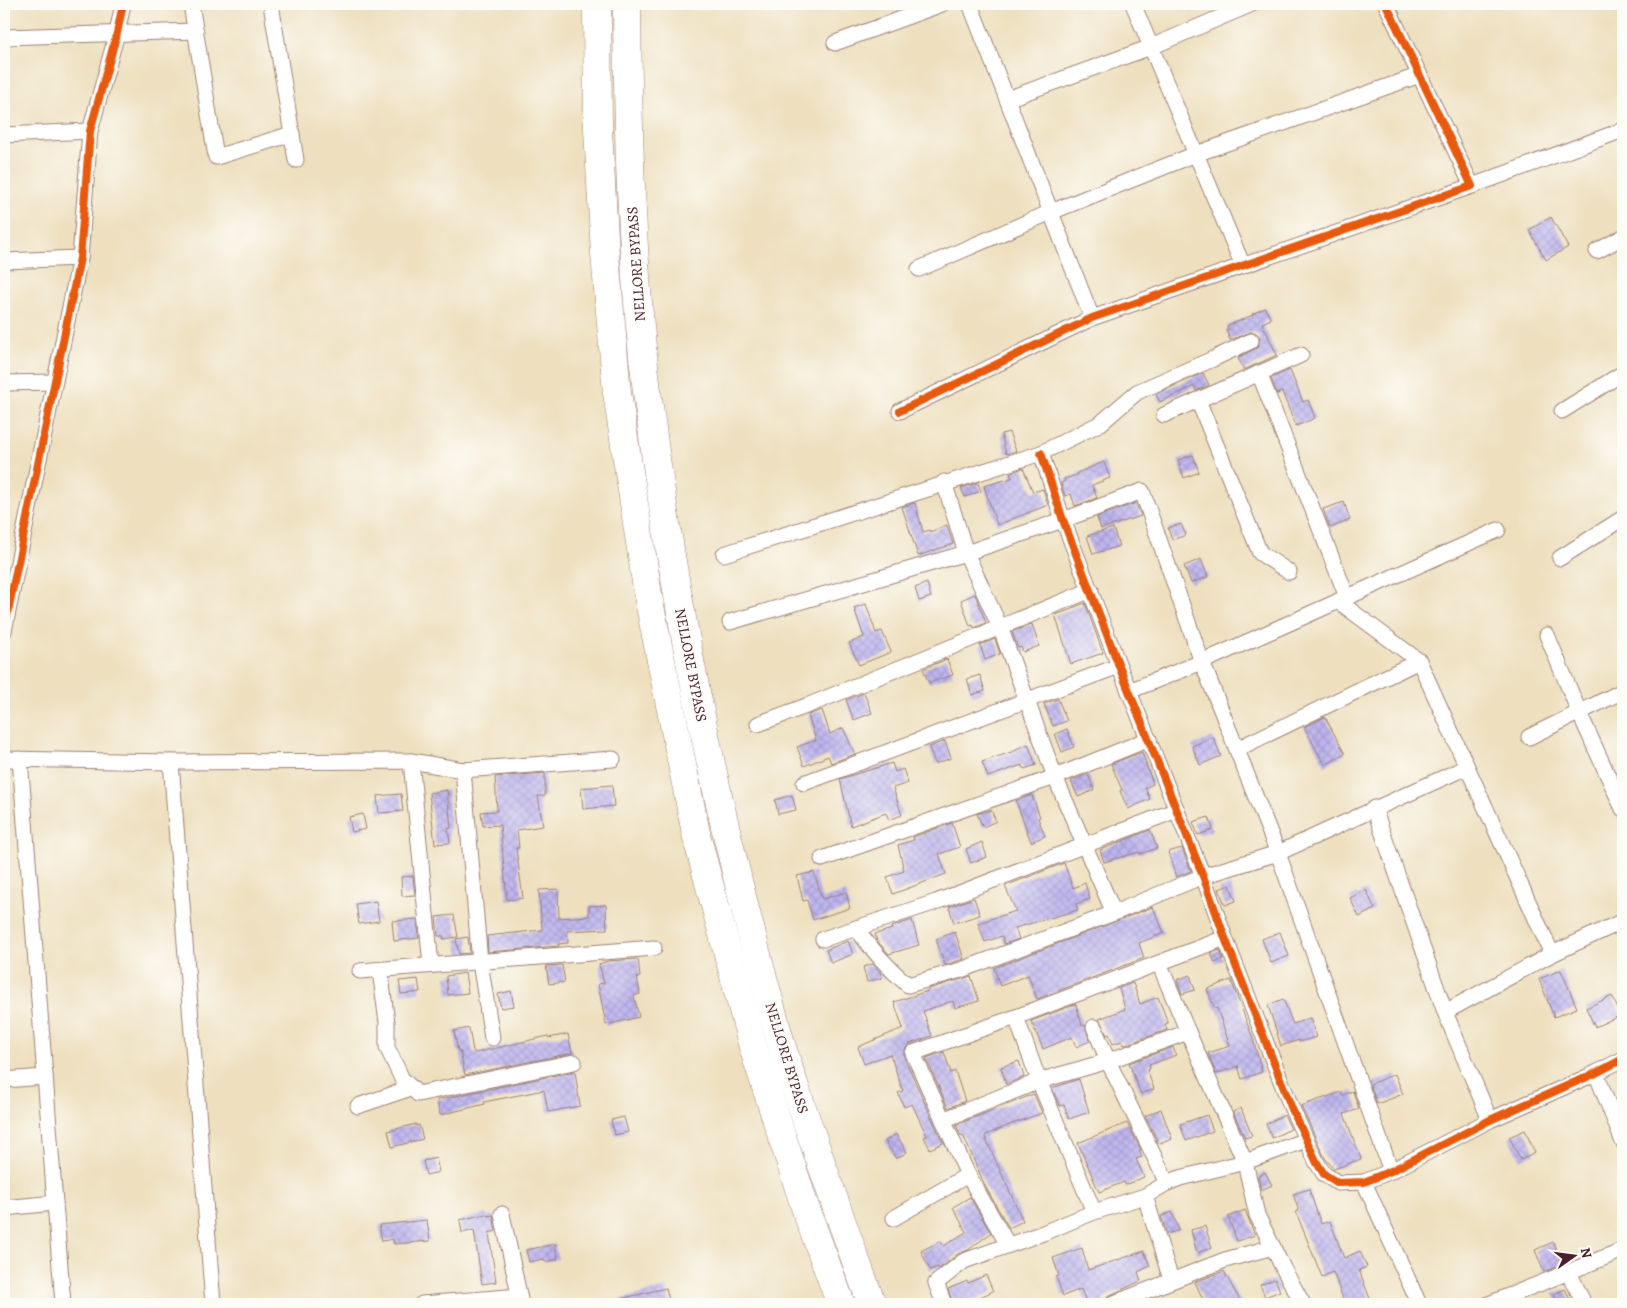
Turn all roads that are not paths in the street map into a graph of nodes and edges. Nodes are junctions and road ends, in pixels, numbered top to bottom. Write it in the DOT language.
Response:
graph roads {
  1 [pos="123,4"];
  2 [pos="191,4"];
  3 [pos="271,4"];
  4 [pos="596,4"];
  5 [pos="627,4"];
  6 [pos="942,4"];
  7 [pos="970,4"];
  8 [pos="1133,4"];
  9 [pos="1252,4"];
  10 [pos="1386,4"];
  11 [pos="196,31"];
  12 [pos="117,33"];
  13 [pos="4,37"];
  14 [pos="836,43"];
  15 [pos="1151,47"];
  16 [pos="1420,75"];
  17 [pos="1007,99"];
  18 [pos="1623,130"];
  19 [pos="90,131"];
  20 [pos="292,134"];
  21 [pos="4,135"];
  22 [pos="1196,154"];
  23 [pos="296,160"];
  24 [pos="1472,186"];
  25 [pos="1051,212"];
  26 [pos="1623,237"];
  27 [pos="1597,250"];
  28 [pos="80,258"];
  29 [pos="4,261"];
  30 [pos="1242,266"];
  31 [pos="919,269"];
  32 [pos="1092,318"];
  33 [pos="1251,341"];
  34 [pos="1301,355"];
  35 [pos="1259,373"];
  36 [pos="1623,373"];
  37 [pos="54,382"];
  38 [pos="4,383"];
  39 [pos="1198,400"];
  40 [pos="900,411"];
  41 [pos="1562,411"];
  42 [pos="1164,415"];
  43 [pos="1041,453"];
  44 [pos="944,482"];
  45 [pos="1623,518"];
  46 [pos="1063,520"];
  47 [pos="1498,530"];
  48 [pos="966,553"];
  49 [pos="724,554"];
  50 [pos="1560,558"];
  51 [pos="1289,572"];
  52 [pos="1091,590"];
  53 [pos="1343,599"];
  54 [pos="730,622"];
  55 [pos="1000,627"];
  56 [pos="4,631"];
  57 [pos="1547,635"];
  58 [pos="1419,661"];
  59 [pos="1202,662"];
  60 [pos="1119,666"];
  61 [pos="1129,691"];
  62 [pos="1623,691"];
  63 [pos="1028,701"];
  64 [pos="1579,712"];
  65 [pos="758,724"];
  66 [pos="1529,737"];
  67 [pos="1149,740"];
  68 [pos="1237,750"];
  69 [pos="4,759"];
  70 [pos="20,759"];
  71 [pos="613,759"];
  72 [pos="411,761"];
  73 [pos="171,762"];
  74 [pos="1467,768"];
  75 [pos="463,770"];
  76 [pos="1055,778"];
  77 [pos="804,783"];
  78 [pos="1374,808"];
  79 [pos="1623,809"];
  80 [pos="1177,810"];
  81 [pos="1086,845"];
  82 [pos="1278,852"];
  83 [pos="822,859"];
  84 [pos="1203,876"];
  85 [pos="1114,913"];
  86 [pos="1623,921"];
  87 [pos="856,928"];
  88 [pos="1225,938"];
  89 [pos="823,939"];
  90 [pos="654,948"];
  91 [pos="1552,954"];
  92 [pos="480,962"];
  93 [pos="1159,963"];
  94 [pos="432,966"];
  95 [pos="380,970"];
  96 [pos="360,971"];
  97 [pos="1445,1012"];
  98 [pos="1016,1017"];
  99 [pos="1094,1028"];
  100 [pos="1188,1032"];
  101 [pos="492,1038"];
  102 [pos="1623,1059"];
  103 [pos="1108,1061"];
  104 [pos="574,1062"];
  105 [pos="1596,1074"];
  106 [pos="45,1077"];
  107 [pos="4,1080"];
  108 [pos="1039,1081"];
  109 [pos="411,1088"];
  110 [pos="358,1106"];
  111 [pos="943,1120"];
  112 [pos="1490,1120"];
  113 [pos="1306,1140"];
  114 [pos="1623,1142"];
  115 [pos="1245,1162"];
  116 [pos="1391,1171"];
  117 [pos="968,1175"];
  118 [pos="1364,1182"];
  119 [pos="1167,1183"];
  120 [pos="1145,1196"];
  121 [pos="55,1203"];
  122 [pos="4,1208"];
  123 [pos="1094,1212"];
  124 [pos="502,1214"];
  125 [pos="894,1218"];
  126 [pos="1008,1245"];
  127 [pos="1273,1247"];
  128 [pos="1623,1250"];
  129 [pos="1569,1272"];
  130 [pos="1171,1280"];
  131 [pos="520,1300"];
  132 [pos="63,1304"];
  133 [pos="213,1304"];
  134 [pos="422,1304"];
  135 [pos="842,1304"];
  136 [pos="872,1304"];
  137 [pos="944,1304"];
  138 [pos="1112,1304"];
  139 [pos="1303,1304"];
  140 [pos="1419,1304"];
  141 [pos="1489,1304"];
  142 [pos="1584,1304"];
  1 -- 12 [label="street"];
  2 -- 11 [label="street"];
  3 -- 20 [label="street"];
  4 -- 135 [label="highway, NELLORE BYPASS"];
  5 -- 136 [label="highway, NELLORE BYPASS"];
  6 -- 14 [label="street"];
  7 -- 17 [label="street"];
  8 -- 15 [label="street"];
  9 -- 15 [label="street"];
  10 -- 16 [label="street"];
  11 -- 12 [label="street"];
  11 -- 20 [label="street"];
  12 -- 13 [label="street"];
  12 -- 19 [label="street"];
  15 -- 17 [label="street"];
  15 -- 22 [label="street"];
  16 -- 22 [label="street"];
  16 -- 24 [label="street"];
  17 -- 25 [label="street"];
  18 -- 24 [label="street"];
  19 -- 21 [label="street"];
  19 -- 28 [label="street"];
  20 -- 23 [label="street"];
  22 -- 25 [label="street"];
  22 -- 30 [label="street"];
  24 -- 30 [label="street"];
  25 -- 31 [label="street"];
  25 -- 32 [label="street"];
  26 -- 27 [label="street"];
  28 -- 29 [label="street"];
  28 -- 37 [label="street"];
  30 -- 32 [label="street"];
  32 -- 40 [label="street"];
  33 -- 43 [label="street"];
  34 -- 35 [label="street"];
  35 -- 39 [label="street"];
  35 -- 53 [label="street"];
  36 -- 41 [label="street"];
  37 -- 38 [label="street"];
  37 -- 56 [label="street"];
  39 -- 42 [label="street"];
  39 -- 51 [label="street"];
  43 -- 44 [label="street"];
  43 -- 46 [label="street"];
  44 -- 48 [label="street"];
  44 -- 49 [label="street"];
  45 -- 50 [label="street"];
  46 -- 48 [label="street"];
  46 -- 52 [label="street"];
  46 -- 59 [label="street"];
  47 -- 53 [label="street"];
  48 -- 54 [label="street"];
  48 -- 55 [label="street"];
  52 -- 55 [label="street"];
  52 -- 60 [label="street"];
  53 -- 58 [label="street"];
  53 -- 59 [label="street"];
  55 -- 63 [label="street"];
  55 -- 65 [label="street"];
  57 -- 64 [label="street"];
  58 -- 68 [label="street"];
  58 -- 74 [label="street"];
  59 -- 61 [label="street"];
  59 -- 68 [label="street"];
  60 -- 61 [label="street"];
  60 -- 63 [label="street"];
  61 -- 67 [label="street"];
  62 -- 64 [label="street"];
  63 -- 76 [label="street"];
  63 -- 77 [label="street"];
  64 -- 66 [label="street"];
  64 -- 79 [label="street"];
  67 -- 76 [label="street"];
  67 -- 80 [label="street"];
  68 -- 82 [label="street"];
  69 -- 70 [label="street"];
  70 -- 73 [label="street"];
  70 -- 106 [label="street"];
  71 -- 75 [label="street"];
  72 -- 73 [label="street"];
  72 -- 75 [label="street"];
  72 -- 94 [label="street"];
  73 -- 133 [label="street"];
  74 -- 78 [label="street"];
  74 -- 91 [label="street"];
  75 -- 92 [label="street"];
  76 -- 81 [label="street"];
  76 -- 83 [label="street"];
  78 -- 82 [label="street"];
  78 -- 97 [label="street"];
  80 -- 81 [label="street"];
  80 -- 84 [label="street"];
  81 -- 85 [label="street"];
  81 -- 87 [label="street"];
  82 -- 84 [label="street"];
  82 -- 116 [label="street"];
  84 -- 85 [label="street"];
  84 -- 88 [label="street"];
  85 -- 87 [label="street"];
  86 -- 91 [label="street"];
  87 -- 89 [label="street"];
  88 -- 93 [label="street"];
  88 -- 113 [label="street"];
  90 -- 92 [label="street"];
  91 -- 97 [label="street"];
  92 -- 94 [label="street"];
  92 -- 101 [label="street"];
  93 -- 98 [label="street"];
  93 -- 100 [label="street"];
  94 -- 95 [label="street"];
  95 -- 96 [label="street"];
  95 -- 109 [label="street"];
  97 -- 112 [label="street"];
  98 -- 108 [label="street"];
  98 -- 111 [label="street"];
  99 -- 103 [label="street"];
  100 -- 103 [label="street"];
  100 -- 115 [label="street"];
  102 -- 105 [label="street"];
  103 -- 108 [label="street"];
  103 -- 119 [label="street"];
  104 -- 109 [label="street"];
  105 -- 112 [label="street"];
  105 -- 114 [label="street"];
  106 -- 107 [label="street"];
  106 -- 121 [label="street"];
  108 -- 111 [label="street"];
  108 -- 123 [label="street"];
  109 -- 110 [label="street"];
  111 -- 117 [label="street"];
  112 -- 116 [label="street"];
  113 -- 115 [label="street"];
  113 -- 118 [label="street"];
  115 -- 119 [label="street"];
  115 -- 127 [label="street"];
  116 -- 118 [label="street"];
  117 -- 125 [label="street"];
  117 -- 126 [label="street"];
  118 -- 140 [label="street"];
  119 -- 120 [label="street"];
  120 -- 123 [label="street"];
  120 -- 130 [label="street"];
  121 -- 122 [label="street"];
  121 -- 132 [label="street"];
  123 -- 126 [label="street"];
  124 -- 131 [label="street"];
  126 -- 137 [label="street"];
  127 -- 130 [label="street"];
  127 -- 139 [label="street"];
  128 -- 129 [label="street"];
  129 -- 141 [label="street"];
  129 -- 142 [label="street"];
  130 -- 138 [label="street"];
  131 -- 134 [label="street"];
}
